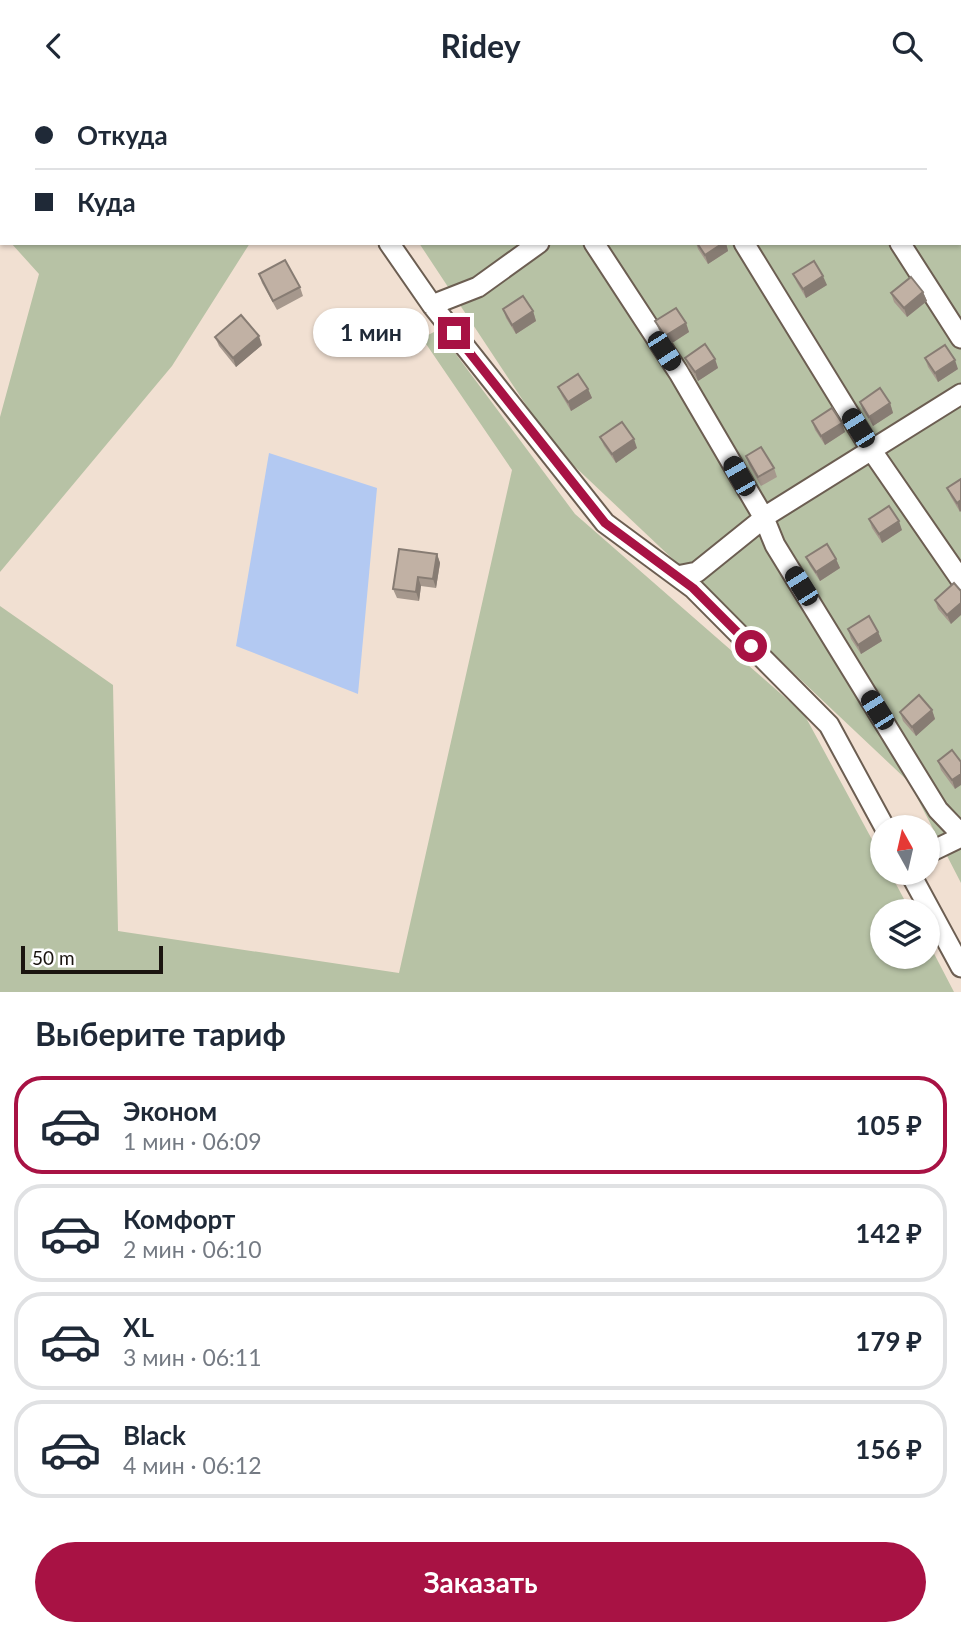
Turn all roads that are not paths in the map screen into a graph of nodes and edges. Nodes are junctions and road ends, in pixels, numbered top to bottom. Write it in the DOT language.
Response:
graph roads {
  1 [pos="390,245"];
  2 [pos="536,245"];
  3 [pos="595,245"];
  4 [pos="745,245"];
  5 [pos="901,245"];
  6 [pos="432,305"];
  7 [pos="961,338"];
  8 [pos="961,394"];
  9 [pos="872,451"];
  10 [pos="764,518"];
  11 [pos="677,576"];
  12 [pos="961,580"];
  13 [pos="878,815"];
  14 [pos="961,835"];
  15 [pos="940,846"];
  16 [pos="917,885"];
  17 [pos="961,967"];
  1 -- 6 [label="street"];
  2 -- 6 [label="street"];
  3 -- 10 [label="street"];
  4 -- 9 [label="street"];
  5 -- 7 [label="street"];
  6 -- 11 [label="street"];
  8 -- 9 [label="street"];
  9 -- 10 [label="street"];
  9 -- 12 [label="street"];
  10 -- 11 [label="street"];
  10 -- 14 [label="street"];
  11 -- 13 [label="street"];
  14 -- 15 [label="street"];
  16 -- 17 [label="street"];
}
